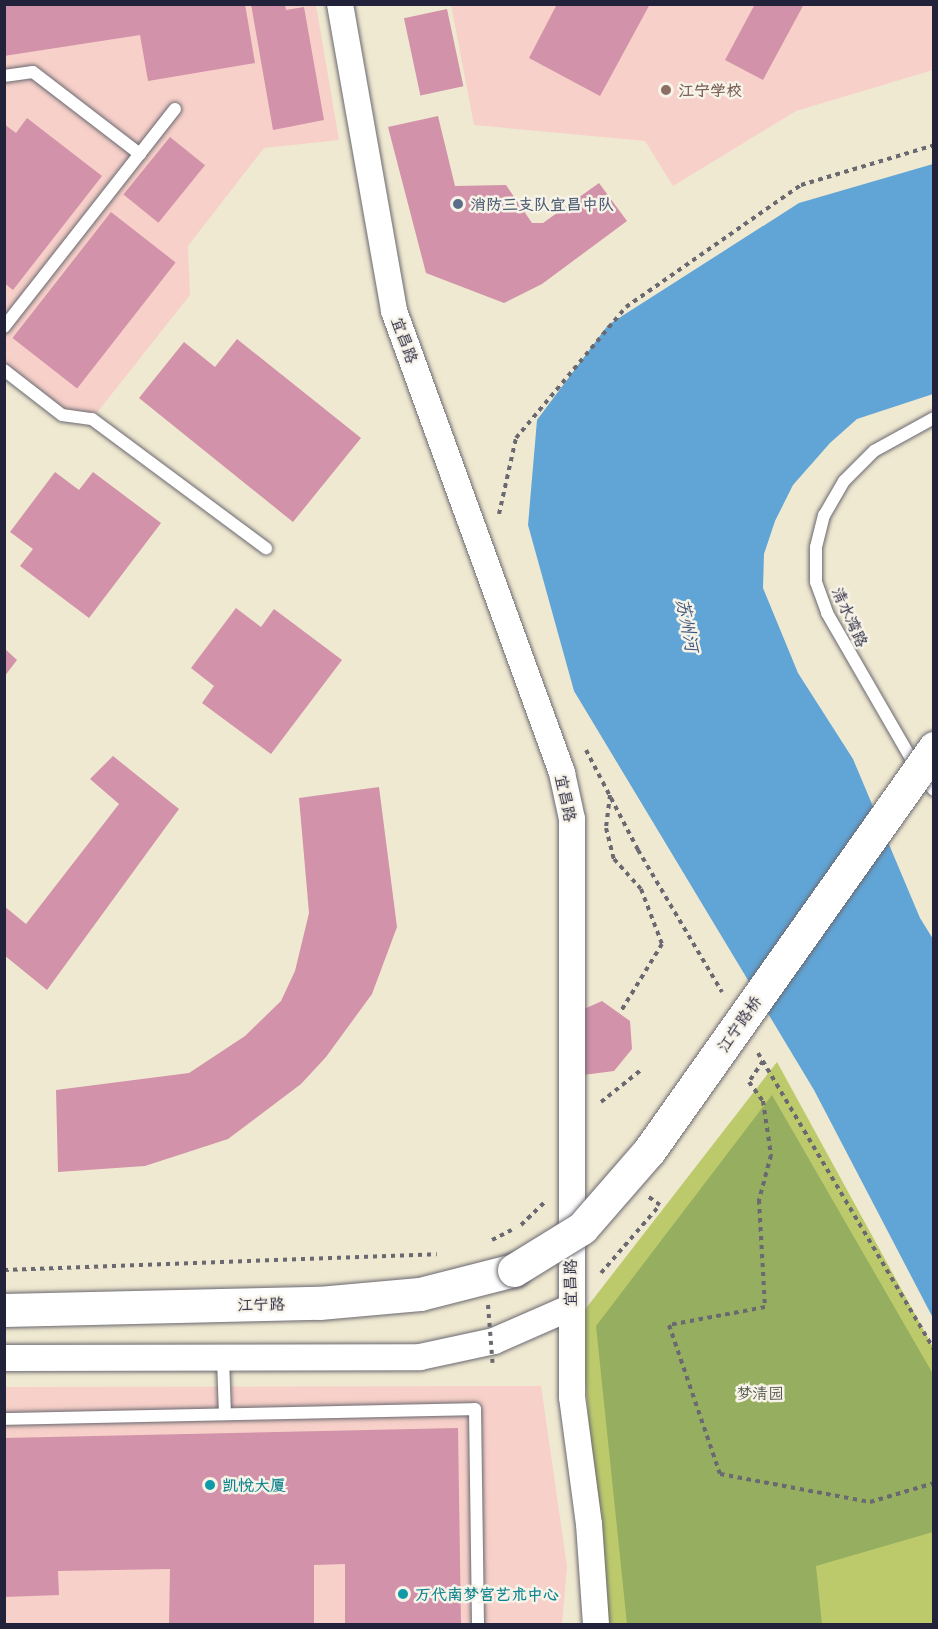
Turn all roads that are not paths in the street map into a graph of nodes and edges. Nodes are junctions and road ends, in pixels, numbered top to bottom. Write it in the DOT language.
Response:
graph roads {
  1 [pos="340,4"];
  2 [pos="4,75"];
  3 [pos="175,110"];
  4 [pos="140,154"];
  5 [pos="4,327"];
  6 [pos="4,370"];
  7 [pos="933,418"];
  8 [pos="266,548"];
  9 [pos="933,748"];
  10 [pos="933,790"];
  11 [pos="514,1270"];
  12 [pos="569,1308"];
  13 [pos="4,1310"];
  14 [pos="4,1358"];
  15 [pos="223,1358"];
  16 [pos="225,1414"];
  17 [pos="4,1419"];
  18 [pos="478,1624"];
  19 [pos="596,1624"];
  1 -- 12 [label="street, 宜昌路"];
  2 -- 4 [label="lane"];
  3 -- 4 [label="lane"];
  4 -- 5 [label="lane"];
  6 -- 8 [label="lane"];
  7 -- 10 [label="lane, 清水湾路"];
  9 -- 11 [label="main road, 江宁路桥, bridge"];
  11 -- 13 [label="main road, 江宁路"];
  12 -- 15 [label="street"];
  12 -- 19 [label="street, 宜昌路"];
  14 -- 15 [label="street"];
  15 -- 16 [label="lane"];
  16 -- 17 [label="lane"];
  16 -- 18 [label="lane"];
}
